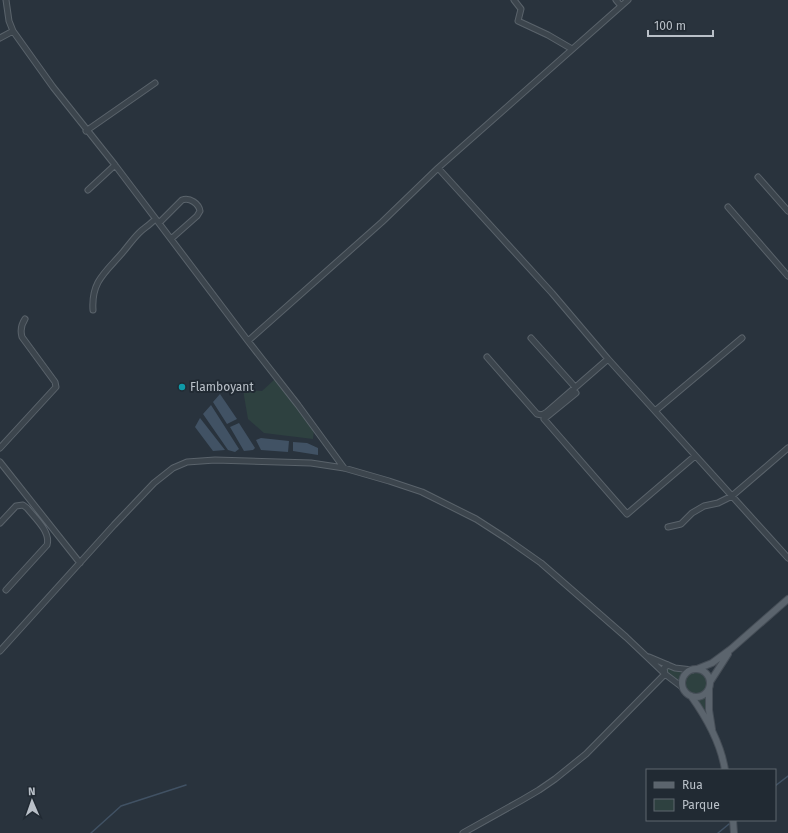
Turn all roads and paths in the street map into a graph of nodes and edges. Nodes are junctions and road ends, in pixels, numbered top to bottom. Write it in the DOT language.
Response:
graph roads {
  1 [pos="6,0"];
  2 [pos="514,0"];
  3 [pos="616,0"];
  4 [pos="628,0"];
  5 [pos="621,6"];
  6 [pos="13,31"];
  7 [pos="0,38"];
  8 [pos="572,49"];
  9 [pos="155,83"];
  10 [pos="86,130"];
  11 [pos="115,165"];
  12 [pos="438,168"];
  13 [pos="758,177"];
  14 [pos="88,190"];
  15 [pos="728,207"];
  16 [pos="788,211"];
  17 [pos="157,221"];
  18 [pos="172,239"];
  19 [pos="788,276"];
  20 [pos="93,310"];
  21 [pos="25,319"];
  22 [pos="531,338"];
  23 [pos="742,338"];
  24 [pos="248,341"];
  25 [pos="487,357"];
  26 [pos="608,359"];
  27 [pos="575,390"];
  28 [pos="655,411"];
  29 [pos="0,448"];
  30 [pos="788,448"];
  31 [pos="696,456"];
  32 [pos="0,462"];
  33 [pos="344,468"];
  34 [pos="732,496"];
  35 [pos="42,515"];
  36 [pos="36,520"];
  37 [pos="0,523"];
  38 [pos="668,527"];
  39 [pos="788,558"];
  40 [pos="80,563"];
  41 [pos="6,590"];
  42 [pos="788,598"];
  43 [pos="731,649"];
  44 [pos="0,651"];
  45 [pos="647,656"];
  46 [pos="668,666"];
  47 [pos="695,670"];
  48 [pos="665,674"];
  49 [pos="709,684"];
  50 [pos="682,687"];
  51 [pos="691,696"];
  52 [pos="714,734"];
  53 [pos="725,769"];
  54 [pos="733,821"];
  55 [pos="463,833"];
  56 [pos="734,833"];
  1 -- 6 [label="street"];
  2 -- 8 [label="street"];
  3 -- 5 [label="street"];
  4 -- 5 [label="street"];
  5 -- 8 [label="street"];
  6 -- 7 [label="street"];
  6 -- 10 [label="street"];
  8 -- 12 [label="street"];
  9 -- 10 [label="street"];
  10 -- 11 [label="street"];
  11 -- 14 [label="street"];
  11 -- 17 [label="street"];
  12 -- 24 [label="street"];
  12 -- 26 [label="street"];
  13 -- 16 [label="street"];
  15 -- 19 [label="street"];
  17 -- 18 [label="street"];
  17 -- 18 [label="street"];
  17 -- 20 [label="street"];
  18 -- 24 [label="street"];
  21 -- 29 [label="street"];
  22 -- 27 [label="street"];
  23 -- 28 [label="street"];
  24 -- 33 [label="street"];
  25 -- 27 [label="street"];
  26 -- 27 [label="street"];
  26 -- 28 [label="street"];
  27 -- 31 [label="street"];
  28 -- 31 [label="street"];
  30 -- 34 [label="street"];
  31 -- 34 [label="street"];
  32 -- 35 [label="street"];
  33 -- 40 [label="street"];
  33 -- 45 [label="street"];
  34 -- 38 [label="street"];
  34 -- 39 [label="street"];
  35 -- 36 [label="street"];
  35 -- 40 [label="street"];
  36 -- 37 [label="street"];
  36 -- 41 [label="street"];
  40 -- 44 [label="street"];
  42 -- 43 [label="main road"];
  43 -- 47 [label="main road"];
  43 -- 49 [label="main road"];
  45 -- 46 [label="street"];
  45 -- 48 [label="street"];
  46 -- 47 [label="street"];
  46 -- 48 [label="street"];
  47 -- 49 [label="main road"];
  47 -- 50 [label="main road"];
  48 -- 50 [label="street"];
  48 -- 55 [label="street"];
  49 -- 51 [label="main road"];
  49 -- 52 [label="main road"];
  50 -- 51 [label="main road"];
  51 -- 52 [label="main road"];
  52 -- 53 [label="main road"];
  54 -- 56 [label="main road"];
}
